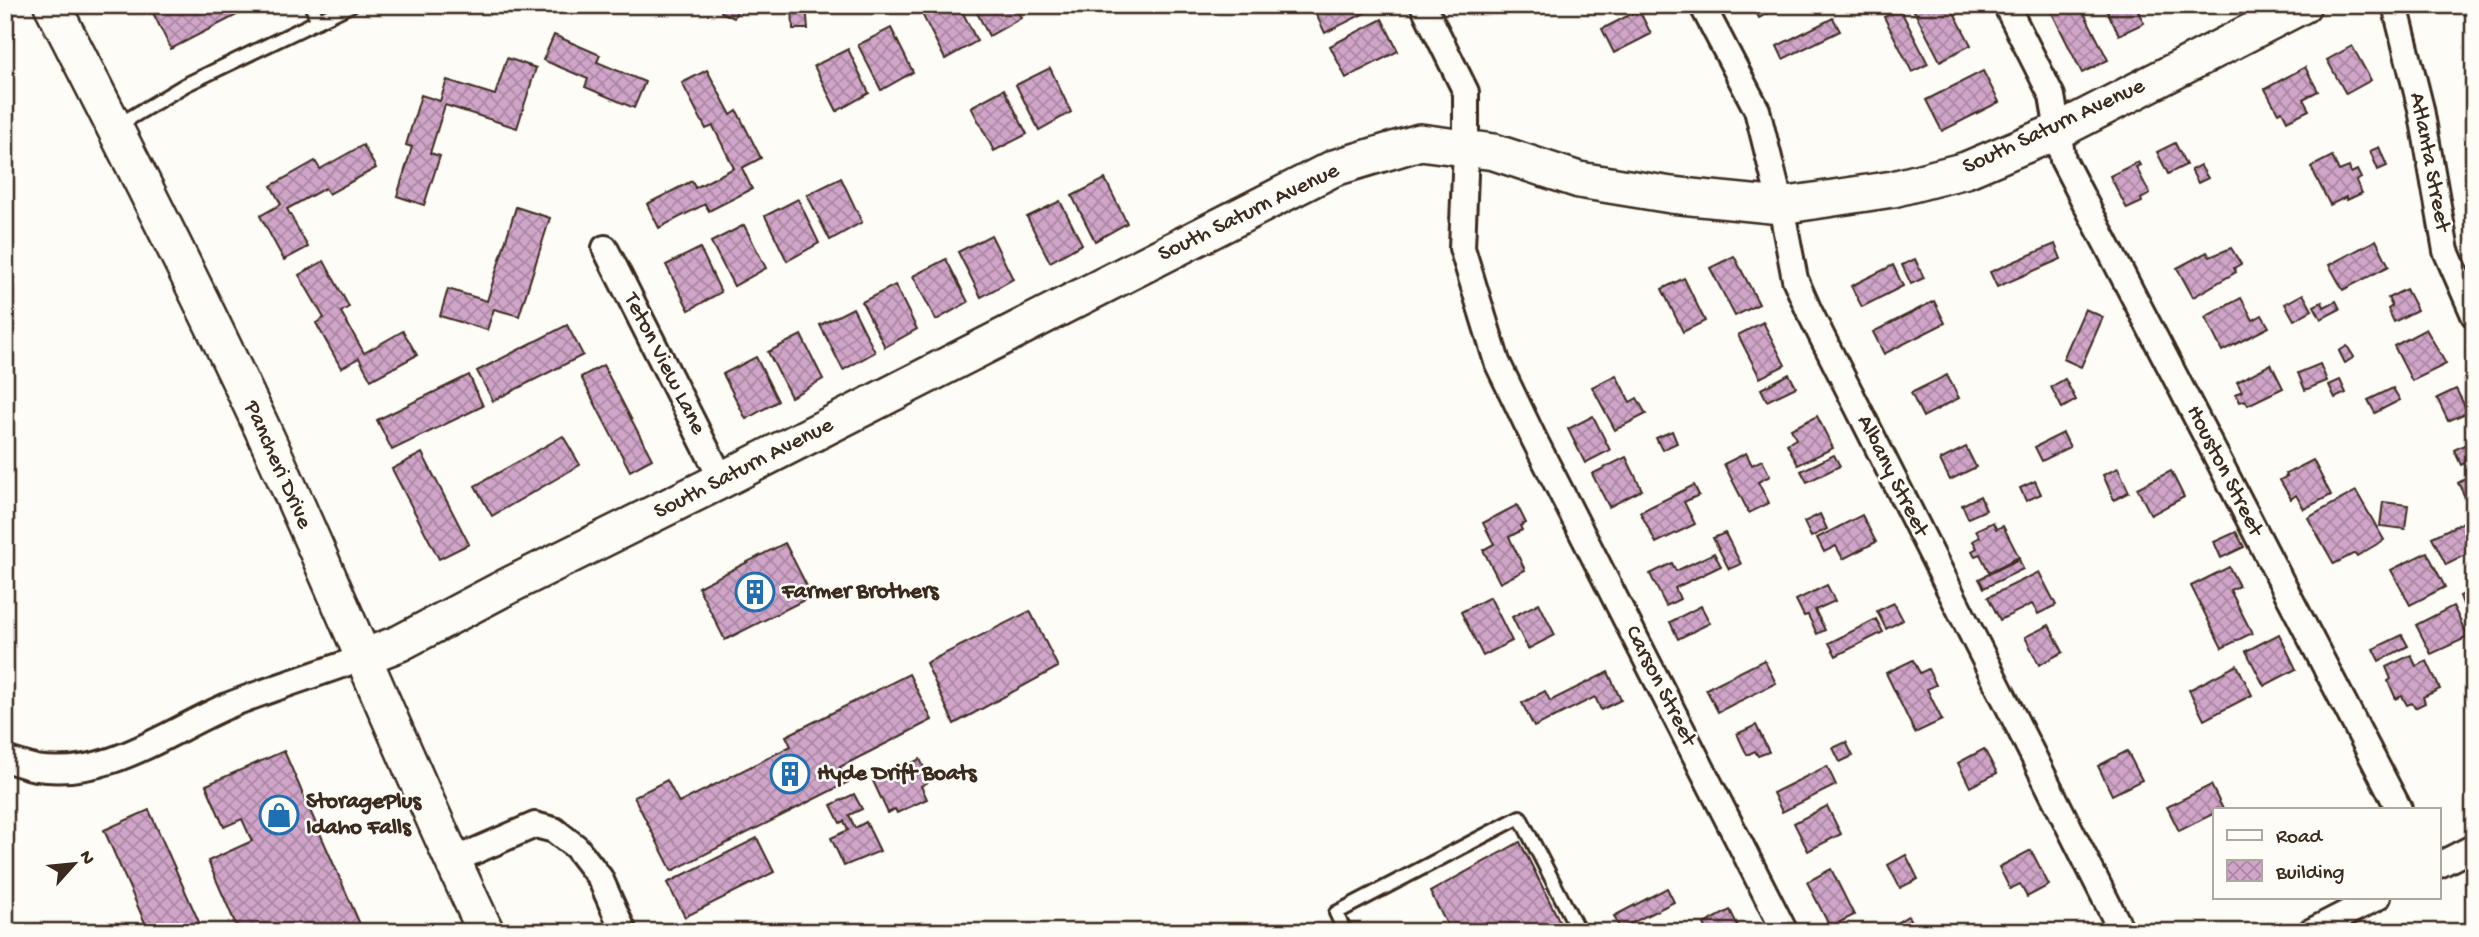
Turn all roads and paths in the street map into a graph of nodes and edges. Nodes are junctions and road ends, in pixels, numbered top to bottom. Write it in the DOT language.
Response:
graph roads {
  1 [pos="52,5"];
  2 [pos="311,5"];
  3 [pos="351,5"];
  4 [pos="1423,5"];
  5 [pos="1702,5"];
  6 [pos="2006,5"];
  7 [pos="2303,5"];
  8 [pos="2395,5"];
  9 [pos="318,21"];
  10 [pos="115,127"];
  11 [pos="2058,131"];
  12 [pos="1466,149"];
  13 [pos="1781,206"];
  14 [pos="605,248"];
  15 [pos="2474,316"];
  16 [pos="722,480"];
  17 [pos="364,657"];
  18 [pos="5,759"];
  19 [pos="2398,808"];
  20 [pos="2474,847"];
  21 [pos="452,861"];
  22 [pos="2440,864"];
  23 [pos="2376,898"];
  24 [pos="486,932"];
  25 [pos="624,932"];
  26 [pos="1345,932"];
  27 [pos="1579,932"];
  28 [pos="1785,932"];
  29 [pos="2122,932"];
  30 [pos="2310,932"];
  1 -- 10 [label="street, Pancheri Drive"];
  2 -- 9 [label="lane"];
  3 -- 9 [label="lane"];
  4 -- 12 [label="street, Carson Street"];
  5 -- 13 [label="street, Albany Street"];
  6 -- 11 [label="street, Houston Street"];
  7 -- 11 [label="street, South Saturn Avenue"];
  8 -- 15 [label="street, Atlanta Street"];
  9 -- 10 [label="lane"];
  10 -- 17 [label="street, Pancheri Drive"];
  11 -- 13 [label="street, South Saturn Avenue"];
  11 -- 19 [label="street, Houston Street"];
  12 -- 13 [label="street, South Saturn Avenue"];
  12 -- 16 [label="street, South Saturn Avenue"];
  12 -- 28 [label="street, Carson Street"];
  13 -- 29 [label="street, Albany Street"];
  14 -- 16 [label="street, Teton View Lane"];
  16 -- 17 [label="street, South Saturn Avenue"];
  17 -- 18 [label="street"];
  17 -- 21 [label="street, Pancheri Drive"];
  20 -- 22 [label="street"];
  21 -- 24 [label="street, Pancheri Drive"];
  21 -- 25 [label="street"];
  23 -- 30 [label="street"];
  26 -- 27 [label="lane"];
}
